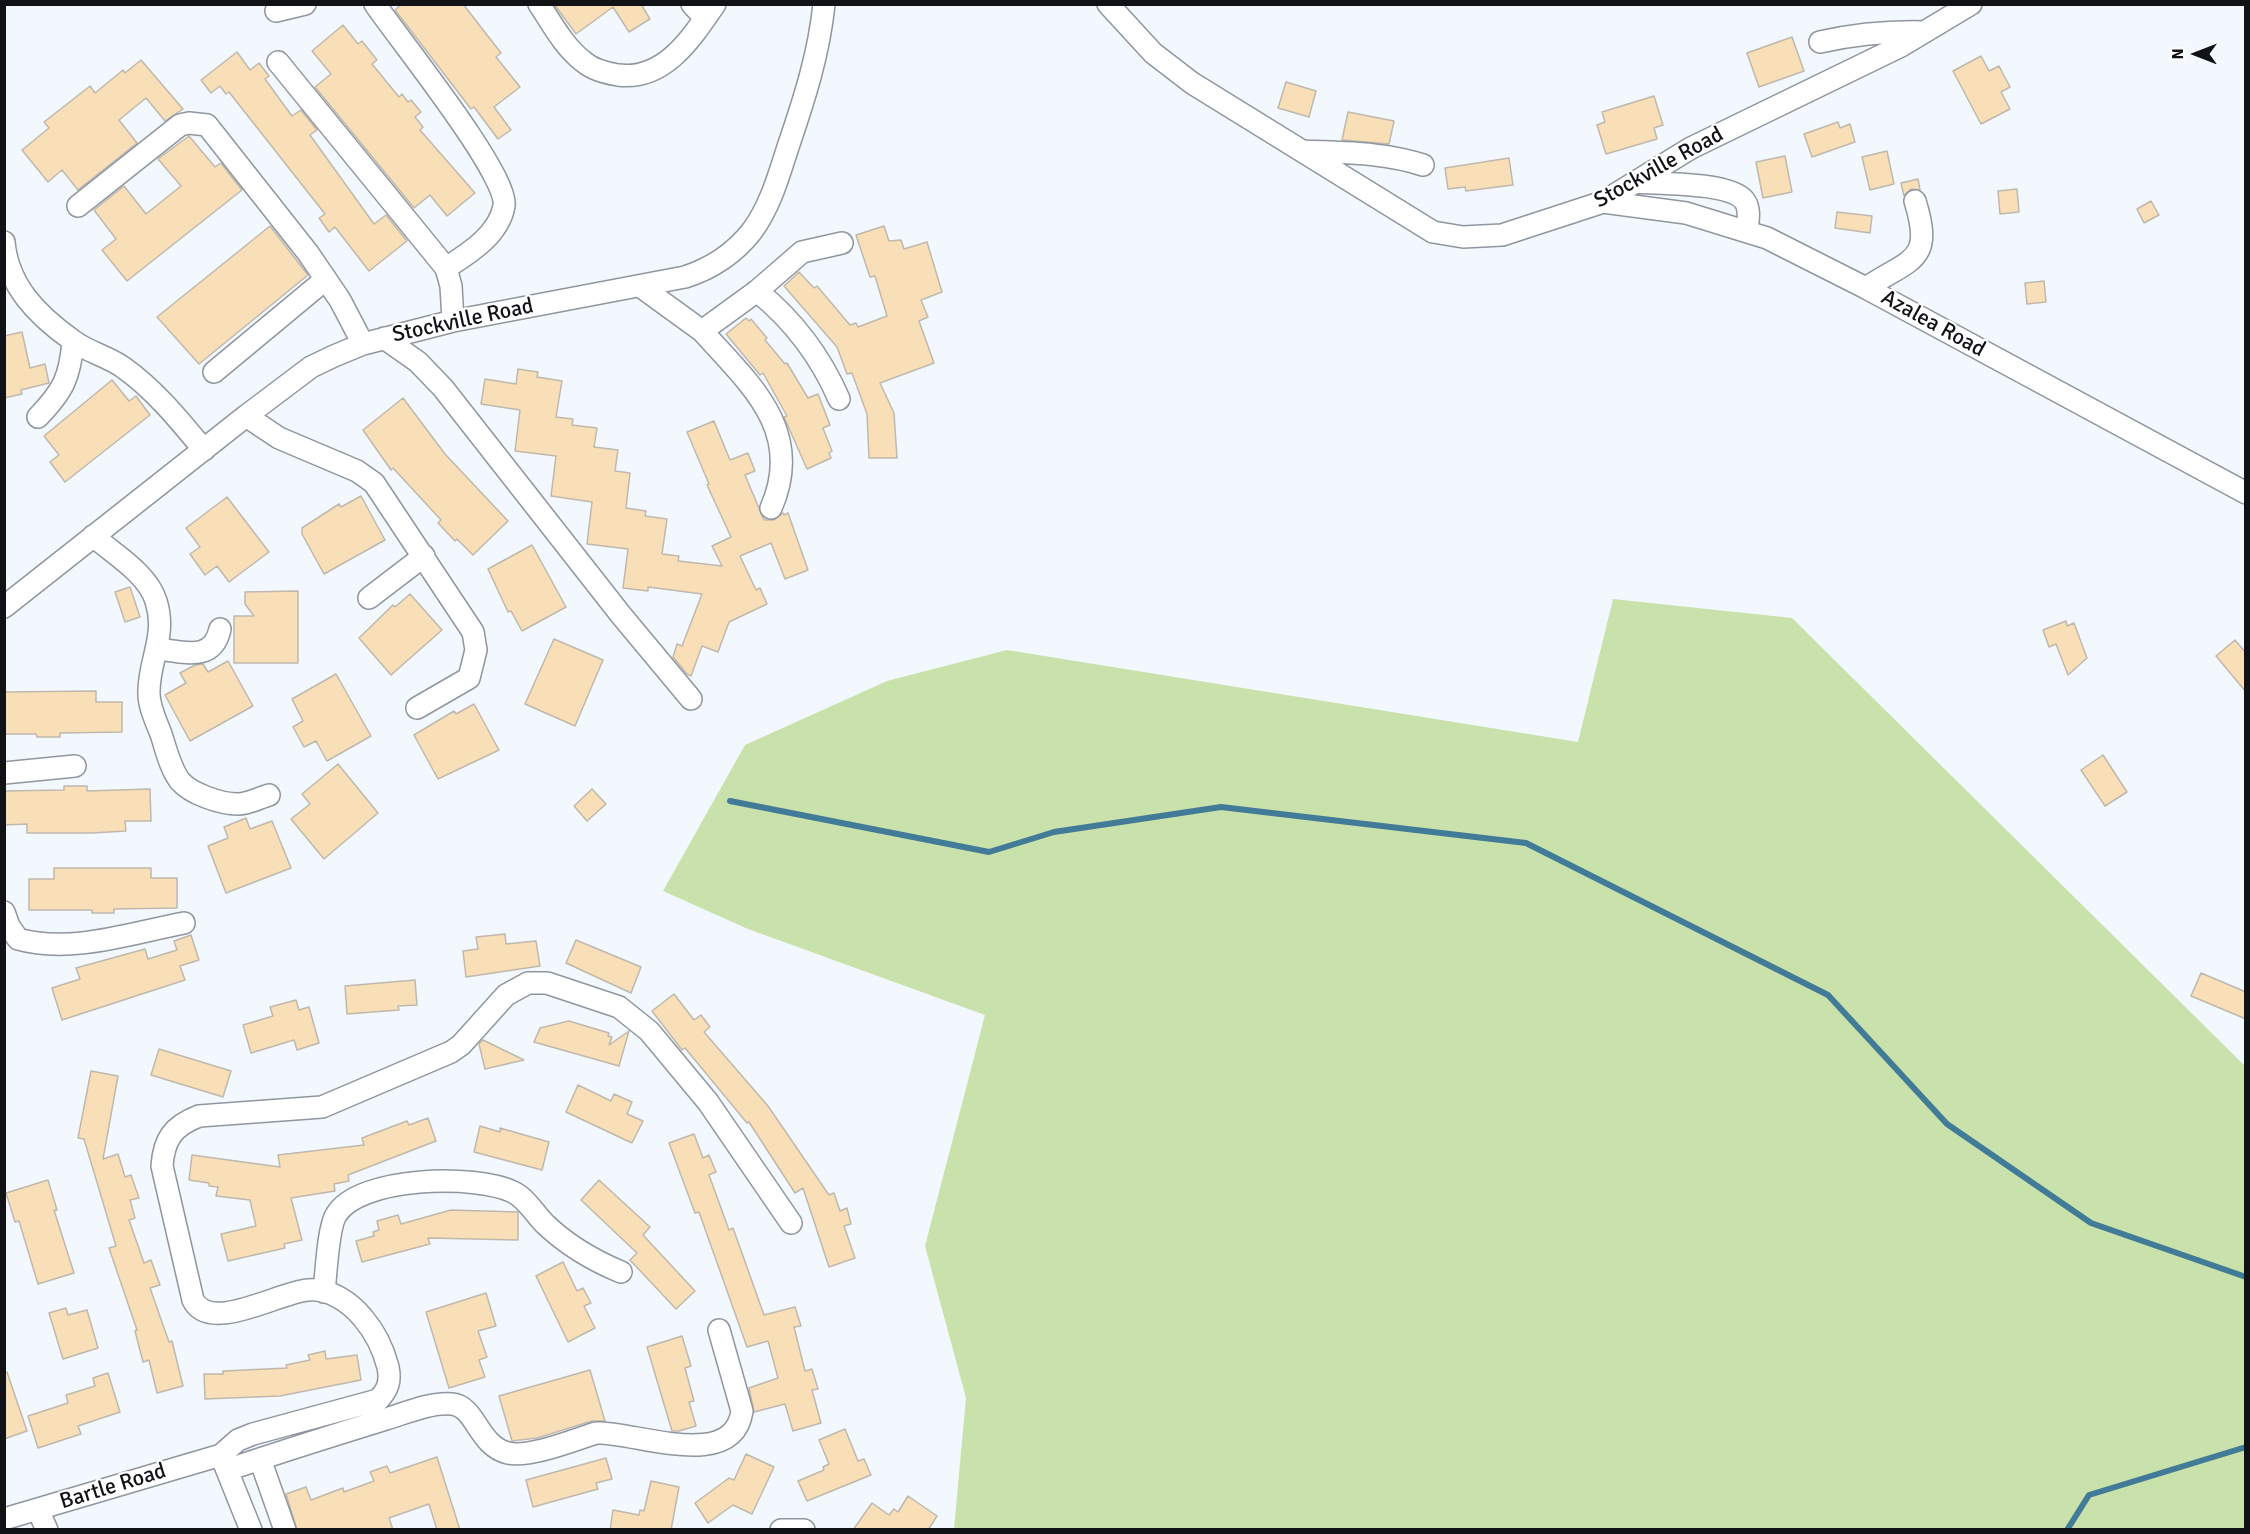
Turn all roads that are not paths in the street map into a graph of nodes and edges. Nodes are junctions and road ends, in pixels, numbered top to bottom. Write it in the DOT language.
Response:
graph roads {
  1 [pos="305,4"];
  2 [pos="375,4"];
  3 [pos="539,4"];
  4 [pos="824,4"];
  5 [pos="1108,4"];
  6 [pos="1971,4"];
  7 [pos="704,9"];
  8 [pos="276,11"];
  9 [pos="1925,32"];
  10 [pos="1820,42"];
  11 [pos="278,62"];
  12 [pos="1300,151"];
  13 [pos="1423,165"];
  14 [pos="1635,182"];
  15 [pos="1915,201"];
  16 [pos="1603,202"];
  17 [pos="78,206"];
  18 [pos="1747,231"];
  19 [pos="4,242"];
  20 [pos="842,243"];
  21 [pos="446,268"];
  22 [pos="326,279"];
  23 [pos="640,286"];
  24 [pos="1866,288"];
  25 [pos="757,291"];
  26 [pos="453,321"];
  27 [pos="702,331"];
  28 [pos="384,338"];
  29 [pos="73,341"];
  30 [pos="363,344"];
  31 [pos="214,372"];
  32 [pos="839,399"];
  33 [pos="246,416"];
  34 [pos="38,417"];
  35 [pos="204,450"];
  36 [pos="2246,493"];
  37 [pos="771,508"];
  38 [pos="93,536"];
  39 [pos="424,556"];
  40 [pos="369,598"];
  41 [pos="4,607"];
  42 [pos="220,629"];
  43 [pos="158,649"];
  44 [pos="691,699"];
  45 [pos="417,708"];
  46 [pos="75,765"];
  47 [pos="4,773"];
  48 [pos="269,795"];
  49 [pos="4,912"];
  50 [pos="184,923"];
  51 [pos="791,1223"];
  52 [pos="621,1272"];
  53 [pos="324,1292"];
  54 [pos="719,1330"];
  55 [pos="260,1459"];
  56 [pos="224,1462"];
  57 [pos="38,1510"];
  58 [pos="4,1519"];
  59 [pos="47,1530"];
  60 [pos="251,1530"];
  61 [pos="285,1530"];
  62 [pos="781,1530"];
  63 [pos="804,1530"];
  1 -- 8 [label="street"];
  2 -- 21 [label="street"];
  3 -- 7 [label="street"];
  4 -- 23 [label="street, Stockville Road"];
  5 -- 12 [label="street, Stockville Road"];
  6 -- 9 [label="street, Stockville Road"];
  9 -- 10 [label="street"];
  9 -- 14 [label="street, Stockville Road"];
  11 -- 21 [label="street"];
  12 -- 13 [label="street"];
  12 -- 16 [label="street, Stockville Road"];
  14 -- 16 [label="street, Stockville Road"];
  14 -- 18 [label="street"];
  15 -- 24 [label="street"];
  16 -- 18 [label="street, Azalea Road"];
  17 -- 22 [label="street"];
  18 -- 24 [label="street, Azalea Road"];
  19 -- 29 [label="street"];
  20 -- 25 [label="street"];
  21 -- 26 [label="street"];
  22 -- 30 [label="street"];
  22 -- 31 [label="street"];
  23 -- 26 [label="street, Stockville Road"];
  23 -- 27 [label="street"];
  24 -- 36 [label="street, Azalea Road"];
  25 -- 27 [label="street"];
  25 -- 32 [label="street"];
  26 -- 28 [label="street, Stockville Road"];
  27 -- 37 [label="street"];
  28 -- 30 [label="street, Stockville Road"];
  28 -- 44 [label="street"];
  29 -- 34 [label="street"];
  29 -- 35 [label="street"];
  30 -- 33 [label="street, Stockville Road"];
  33 -- 35 [label="street, Stockville Road"];
  33 -- 39 [label="street"];
  35 -- 38 [label="street, Stockville Road"];
  38 -- 41 [label="street, Stockville Road"];
  38 -- 43 [label="street"];
  39 -- 40 [label="street"];
  39 -- 45 [label="street"];
  42 -- 43 [label="street"];
  43 -- 48 [label="street"];
  46 -- 47 [label="street"];
  49 -- 50 [label="street"];
  51 -- 53 [label="street"];
  52 -- 53 [label="street"];
  53 -- 56 [label="street"];
  54 -- 55 [label="street, Bartle Road"];
  55 -- 56 [label="street, Bartle Road"];
  55 -- 61 [label="street"];
  56 -- 57 [label="street, Bartle Road"];
  56 -- 60 [label="street"];
  57 -- 58 [label="street, Bartle Road"];
  57 -- 59 [label="street"];
  62 -- 63 [label="street"];
}
